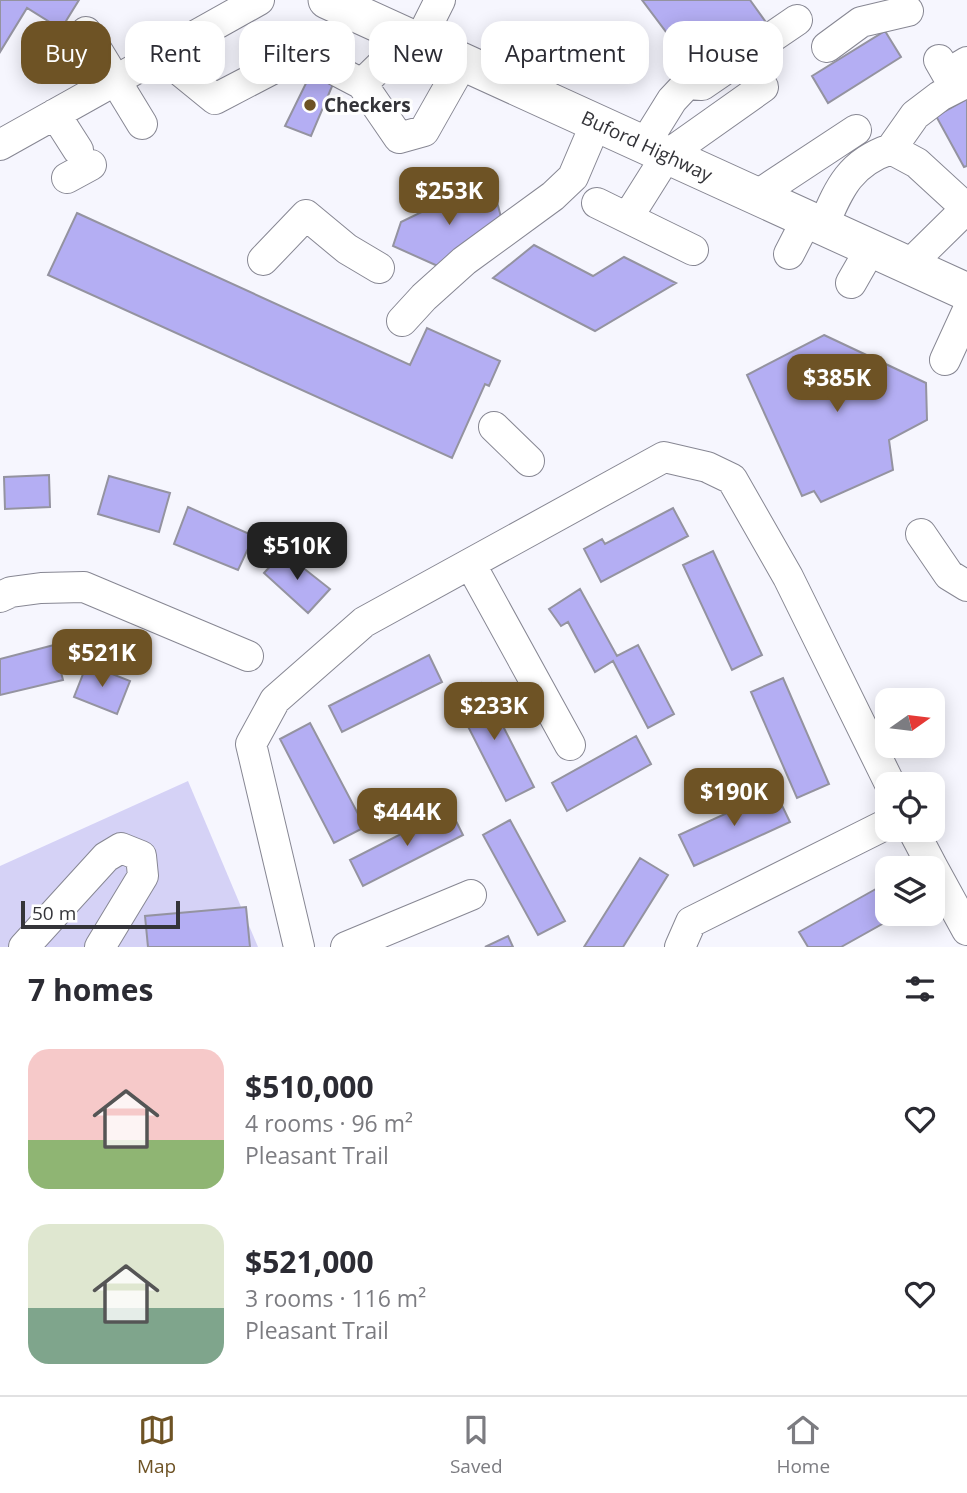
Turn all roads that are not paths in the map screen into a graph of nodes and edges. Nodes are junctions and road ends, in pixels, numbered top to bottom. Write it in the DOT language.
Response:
graph roads {
  1 [pos="259,0"];
  2 [pos="327,0"];
  3 [pos="440,0"];
  4 [pos="908,10"];
  5 [pos="797,20"];
  6 [pos="222,21"];
  7 [pos="373,21"];
  8 [pos="426,21"];
  9 [pos="827,47"];
  10 [pos="467,64"];
  11 [pos="955,69"];
  12 [pos="125,74"];
  13 [pos="111,75"];
  14 [pos="369,78"];
  15 [pos="114,80"];
  16 [pos="197,84"];
  17 [pos="362,84"];
  18 [pos="451,84"];
  19 [pos="763,87"];
  20 [pos="55,114"];
  21 [pos="596,123"];
  22 [pos="142,124"];
  23 [pos="856,130"];
  24 [pos="0,145"];
  25 [pos="891,149"];
  26 [pos="656,150"];
  27 [pos="78,164"];
  28 [pos="757,196"];
  29 [pos="597,203"];
  30 [pos="966,208"];
  31 [pos="628,217"];
  32 [pos="815,223"];
  33 [pos="871,248"];
  34 [pos="692,250"];
  35 [pos="789,254"];
  36 [pos="263,260"];
  37 [pos="909,265"];
  38 [pos="379,268"];
  39 [pos="851,283"];
  40 [pos="967,292"];
  41 [pos="967,312"];
  42 [pos="402,321"];
  43 [pos="945,360"];
  44 [pos="494,427"];
  45 [pos="529,461"];
  46 [pos="921,534"];
  47 [pos="471,565"];
  48 [pos="966,586"];
  49 [pos="0,597"];
  50 [pos="248,656"];
  51 [pos="570,744"];
  52 [pos="884,772"];
  53 [pos="875,830"];
  54 [pos="945,890"];
  55 [pos="471,895"];
  56 [pos="967,930"];
  57 [pos="24,947"];
  58 [pos="100,947"];
  59 [pos="299,947"];
  60 [pos="346,947"];
  61 [pos="680,947"];
  1 -- 6 [label="street"];
  2 -- 7 [label="main road, Buford Highway"];
  3 -- 8 [label="street"];
  4 -- 9 [label="street"];
  5 -- 26 [label="street"];
  10 -- 21 [label="main road, Buford Highway"];
  11 -- 25 [label="street"];
  12 -- 15 [label="street"];
  13 -- 15 [label="street"];
  14 -- 17 [label="street"];
  15 -- 20 [label="street"];
  15 -- 22 [label="street"];
  16 -- 17 [label="street"];
  17 -- 18 [label="street"];
  19 -- 26 [label="street"];
  20 -- 24 [label="street"];
  20 -- 27 [label="street"];
  21 -- 26 [label="main road, Buford Highway"];
  21 -- 42 [label="street"];
  23 -- 28 [label="street"];
  25 -- 30 [label="street"];
  25 -- 32 [label="street"];
  26 -- 28 [label="main road, Buford Highway"];
  26 -- 31 [label="street"];
  28 -- 32 [label="main road, Buford Highway"];
  29 -- 31 [label="street"];
  30 -- 37 [label="street"];
  31 -- 34 [label="street"];
  32 -- 33 [label="main road, Buford Highway"];
  32 -- 35 [label="street"];
  33 -- 37 [label="main road, Buford Highway"];
  33 -- 39 [label="street"];
  36 -- 38 [label="street"];
  37 -- 40 [label="main road, Buford Highway"];
  41 -- 43 [label="street"];
  44 -- 45 [label="street"];
  46 -- 48 [label="street"];
  47 -- 51 [label="street"];
  47 -- 52 [label="street"];
  47 -- 59 [label="street"];
  49 -- 50 [label="street"];
  53 -- 61 [label="street"];
  54 -- 56 [label="street"];
  55 -- 60 [label="street"];
  57 -- 58 [label="street"];
}
